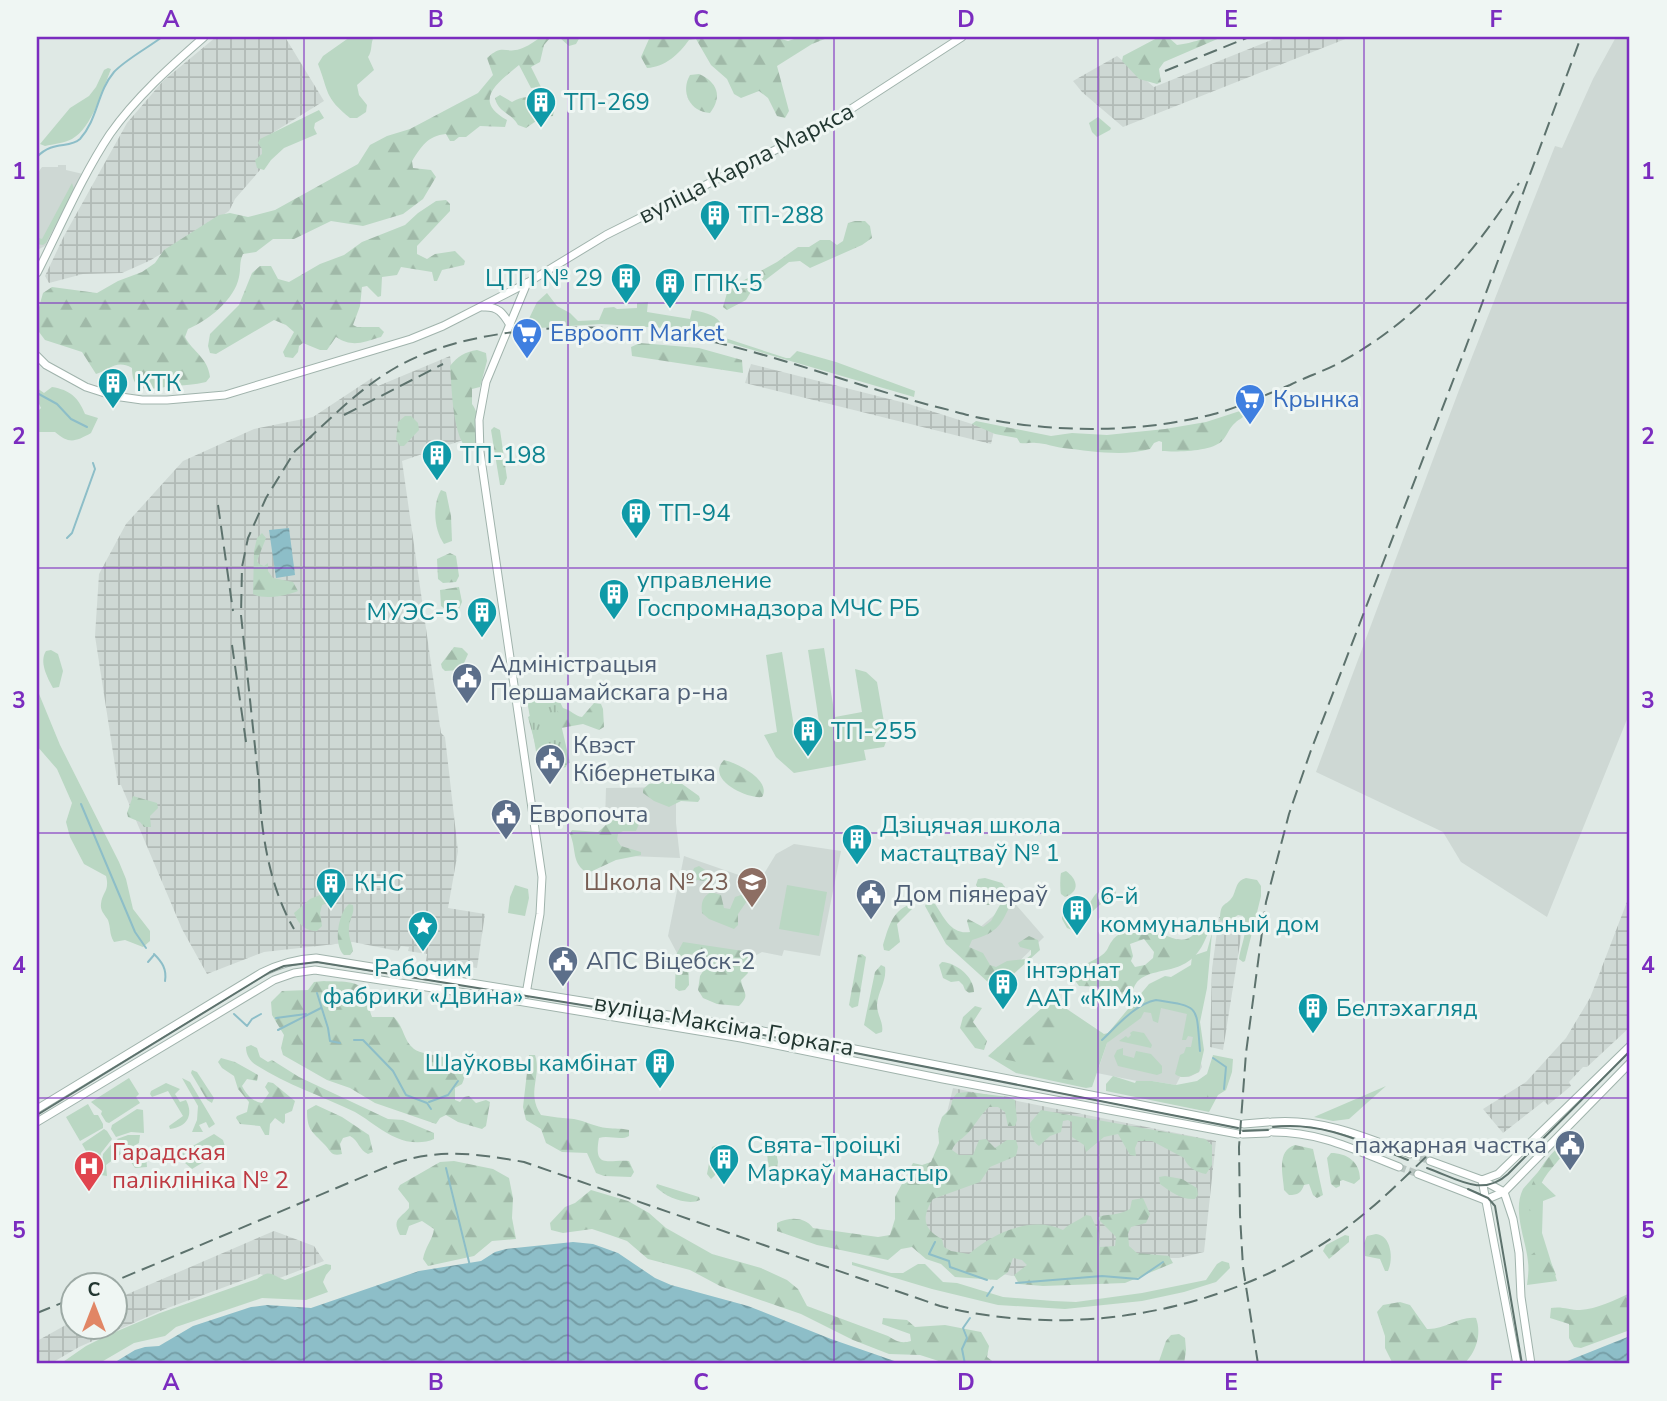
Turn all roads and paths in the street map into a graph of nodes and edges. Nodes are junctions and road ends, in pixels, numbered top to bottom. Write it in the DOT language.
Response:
graph roads {
  1 [pos="205,37"];
  2 [pos="962,37"];
  3 [pos="37,273"];
  4 [pos="527,283"];
  5 [pos="479,307"];
  6 [pos="510,325"];
  7 [pos="37,356"];
  8 [pos="526,990"];
  9 [pos="524,1002"];
  10 [pos="1630,1046"];
  11 [pos="1630,1063"];
  12 [pos="37,1109"];
  13 [pos="37,1122"];
  14 [pos="1410,1154"];
  15 [pos="1430,1161"];
  16 [pos="1399,1167"];
  17 [pos="1418,1174"];
  18 [pos="1482,1180"];
  19 [pos="1504,1192"];
  20 [pos="1485,1200"];
  21 [pos="1517,1364"];
  22 [pos="1531,1364"];
  1 -- 3 [label="main road"];
  2 -- 4 [label="main road, вуліца Карла Маркса"];
  4 -- 5 [label="main road, вуліца Карла Маркса"];
  4 -- 6 [label="main road"];
  5 -- 6 [label="main road"];
  5 -- 7 [label="main road, вуліца Карла Маркса"];
  6 -- 8 [label="main road"];
  8 -- 9 [label="main road"];
  8 -- 12 [label="main road, вуліца Максіма Горкага"];
  8 -- 14 [label="main road, вуліца Максіма Горкага"];
  9 -- 13 [label="main road, вуліца Максіма Горкага"];
  9 -- 16 [label="main road, вуліца Максіма Горкага"];
  10 -- 18 [label="main road"];
  11 -- 19 [label="main road"];
  15 -- 18 [label="main road"];
  17 -- 20 [label="main road"];
  18 -- 19 [label="main road"];
  18 -- 20 [label="main road"];
  19 -- 20 [label="main road"];
  19 -- 22 [label="main road"];
  20 -- 21 [label="main road"];
}
